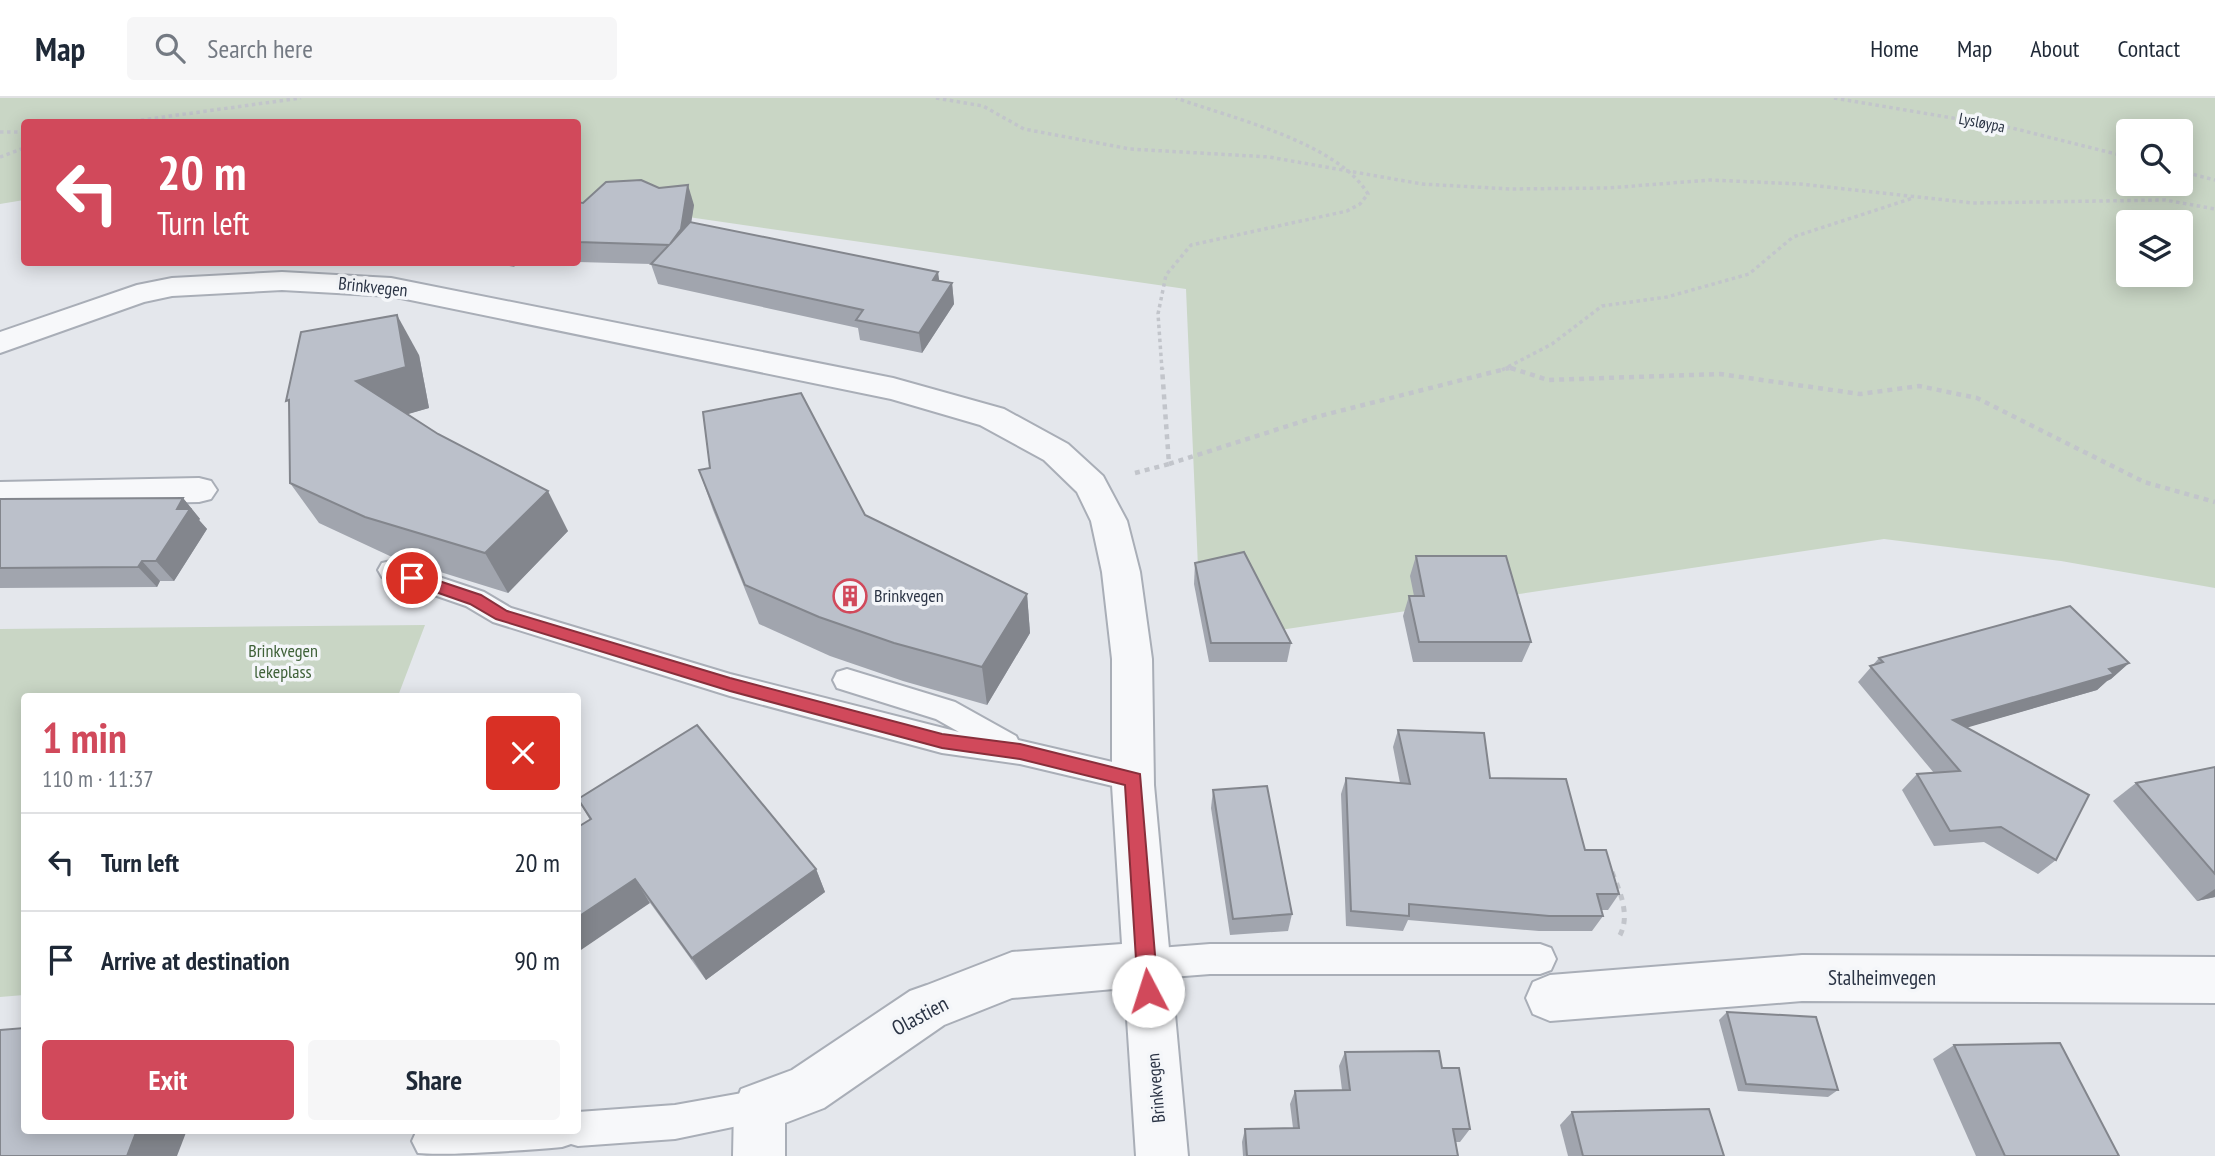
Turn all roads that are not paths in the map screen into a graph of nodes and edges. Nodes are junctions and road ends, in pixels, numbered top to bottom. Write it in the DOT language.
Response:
graph roads {
  1 [pos="0,343"];
  2 [pos="199,490"];
  3 [pos="0,494"];
  4 [pos="391,570"];
  5 [pos="847,680"];
  6 [pos="1020,752"];
  7 [pos="1133,779"];
  8 [pos="1146,964"];
  9 [pos="1545,978"];
  10 [pos="2215,980"];
  11 [pos="759,1107"];
  12 [pos="581,1129"];
  13 [pos="514,1134"];
  14 [pos="430,1141"];
  15 [pos="759,1156"];
  16 [pos="1162,1156"];
  1 -- 7 [label="street, Brinkvegen"];
  2 -- 3 [label="street"];
  4 -- 6 [label="lane"];
  5 -- 6 [label="lane"];
  6 -- 7 [label="lane"];
  7 -- 8 [label="street, Brinkvegen"];
  8 -- 9 [label="lane"];
  8 -- 11 [label="street, Olastien"];
  8 -- 16 [label="street, Brinkvegen"];
  9 -- 10 [label="street, Stalheimvegen"];
  11 -- 12 [label="lane"];
  11 -- 15 [label="street"];
  13 -- 14 [label="lane"];
}
